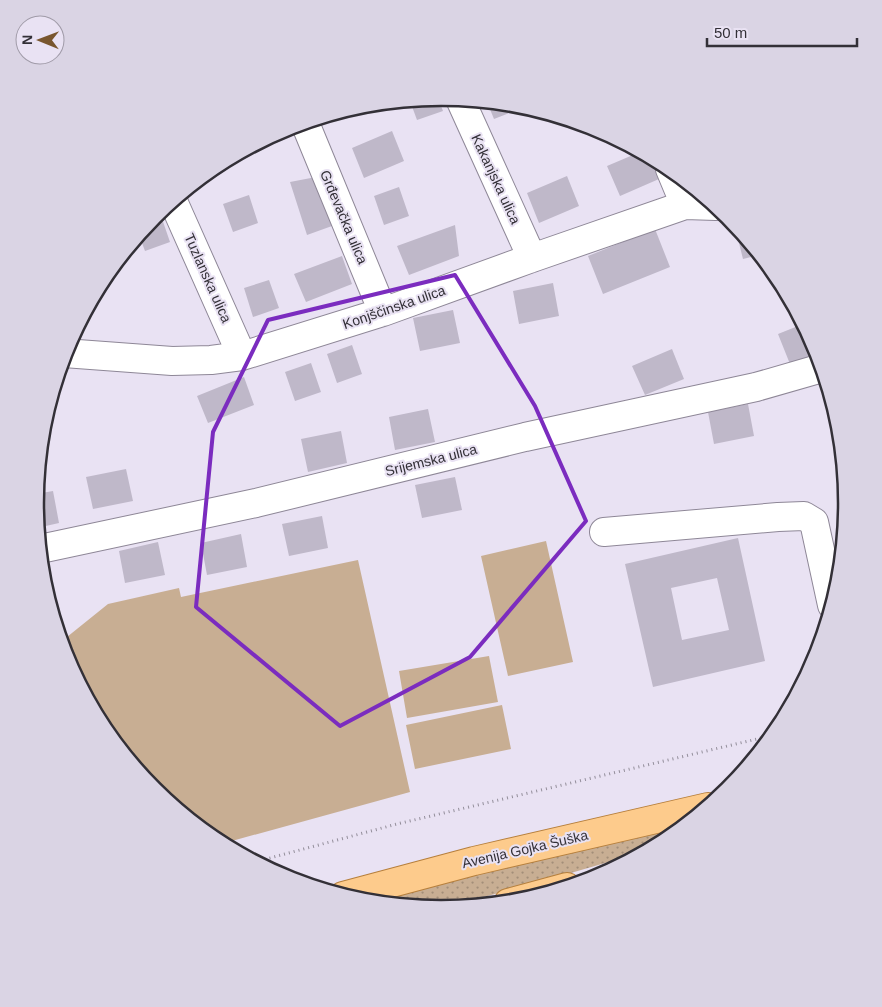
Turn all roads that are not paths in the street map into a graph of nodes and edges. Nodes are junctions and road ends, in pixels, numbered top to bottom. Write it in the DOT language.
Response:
graph roads {
  1 [pos="464,107"];
  2 [pos="308,129"];
  3 [pos="676,183"];
  4 [pos="685,205"];
  5 [pos="704,206"];
  6 [pos="176,208"];
  7 [pos="532,258"];
  8 [pos="384,312"];
  9 [pos="73,354"];
  10 [pos="242,356"];
  11 [pos="815,370"];
  12 [pos="604,532"];
  13 [pos="46,548"];
  14 [pos="829,590"];
  15 [pos="693,810"];
  16 [pos="359,892"];
  1 -- 7 [label="street, Kakanjska ulica"];
  2 -- 8 [label="street, Grđevačka ulica"];
  3 -- 4 [label="street"];
  4 -- 5 [label="street, Konjščinska ulica"];
  4 -- 7 [label="street, Konjščinska ulica"];
  6 -- 10 [label="street, Tuzlanska ulica"];
  7 -- 8 [label="street, Konjščinska ulica"];
  8 -- 10 [label="street, Konjščinska ulica"];
  9 -- 10 [label="street, Konjščinska ulica"];
  11 -- 13 [label="street, Srijemska ulica"];
  12 -- 14 [label="street"];
  15 -- 16 [label="main road, Avenija Gojka Šuška"];
}
